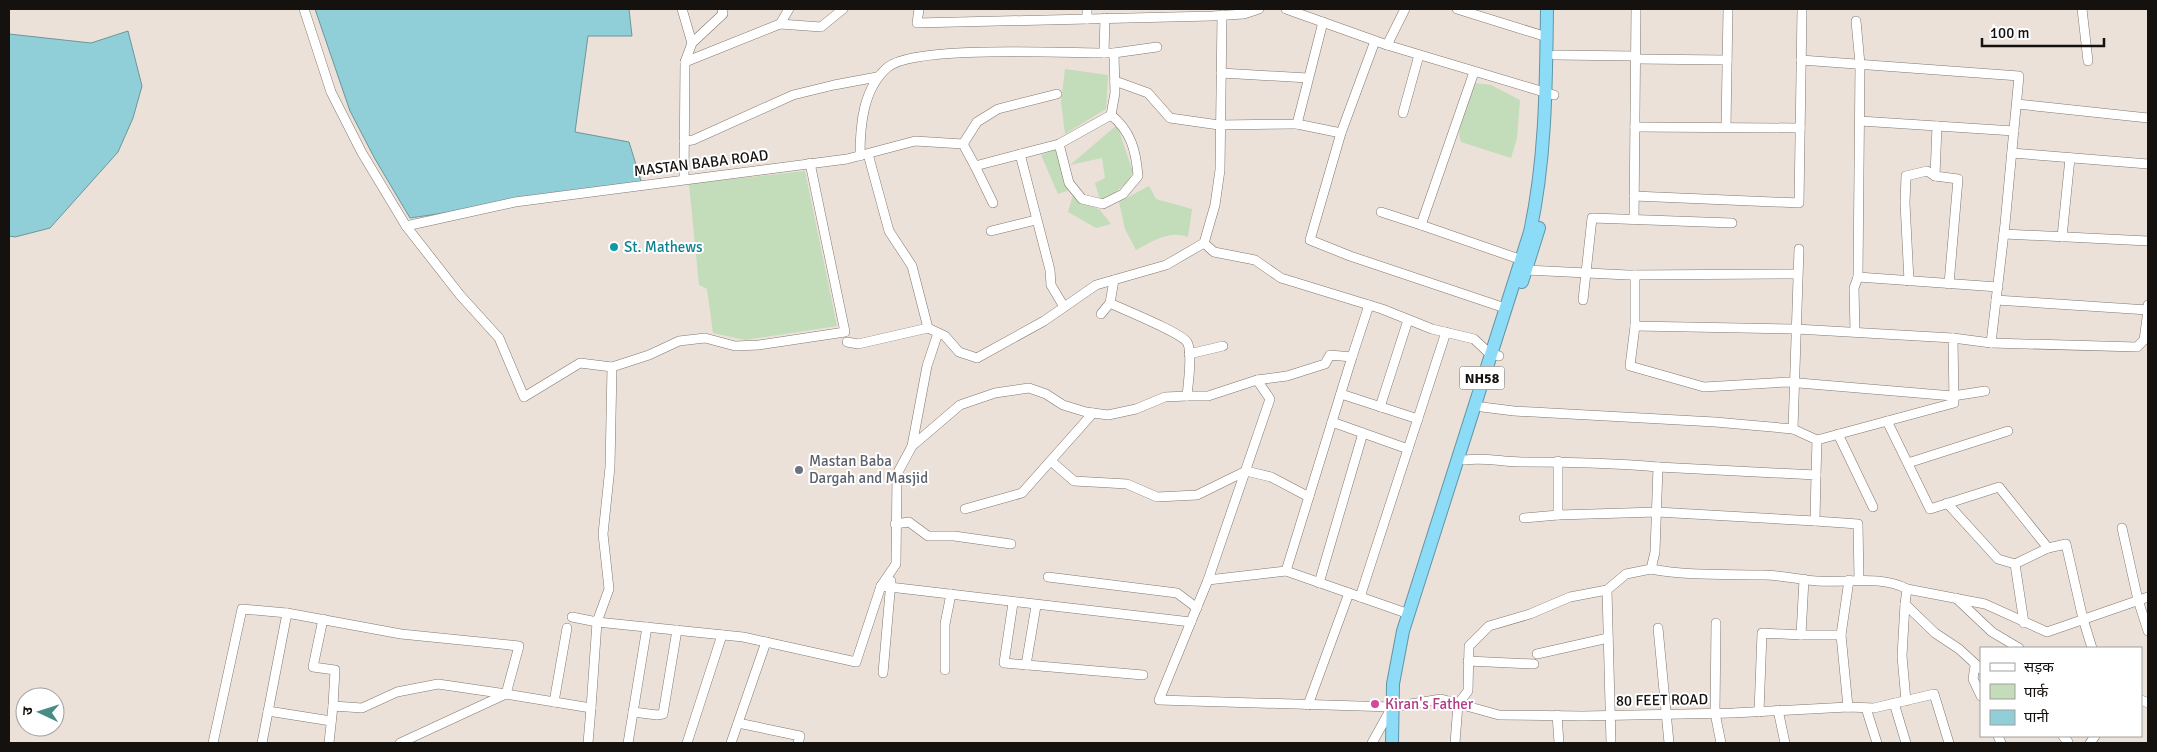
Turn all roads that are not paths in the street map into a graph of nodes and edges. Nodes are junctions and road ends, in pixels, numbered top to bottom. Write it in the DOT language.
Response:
graph roads {
  1 [pos="304,9"];
  2 [pos="682,9"];
  3 [pos="722,9"];
  4 [pos="789,9"];
  5 [pos="843,9"];
  6 [pos="919,9"];
  7 [pos="1087,9"];
  8 [pos="1259,9"];
  9 [pos="1286,9"];
  10 [pos="1405,9"];
  11 [pos="1457,9"];
  12 [pos="1547,9"];
  13 [pos="1556,9"];
  14 [pos="1636,9"];
  15 [pos="1728,9"];
  16 [pos="1802,9"];
  17 [pos="2082,9"];
  18 [pos="1480,12"];
  19 [pos="1222,15"];
  20 [pos="1105,18"];
  21 [pos="1087,19"];
  22 [pos="1856,21"];
  23 [pos="1323,22"];
  24 [pos="780,24"];
  25 [pos="1547,37"];
  26 [pos="1375,41"];
  27 [pos="692,44"];
  28 [pos="1387,45"];
  29 [pos="1156,47"];
  30 [pos="1104,53"];
  31 [pos="1114,53"];
  32 [pos="1419,55"];
  33 [pos="1555,55"];
  34 [pos="1636,57"];
  35 [pos="1727,60"];
  36 [pos="1801,60"];
  37 [pos="2088,61"];
  38 [pos="685,62"];
  39 [pos="1860,64"];
  40 [pos="1474,72"];
  41 [pos="1221,73"];
  42 [pos="877,78"];
  43 [pos="1308,78"];
  44 [pos="1115,81"];
  45 [pos="1057,94"];
  46 [pos="1550,94"];
  47 [pos="2017,104"];
  48 [pos="1403,113"];
  49 [pos="1111,115"];
  50 [pos="2148,118"];
  51 [pos="1860,121"];
  52 [pos="1296,124"];
  53 [pos="1219,125"];
  54 [pos="1937,126"];
  55 [pos="1635,127"];
  56 [pos="1726,128"];
  57 [pos="1800,128"];
  58 [pos="2014,131"];
  59 [pos="1341,133"];
  60 [pos="684,141"];
  61 [pos="963,144"];
  62 [pos="1059,144"];
  63 [pos="2012,153"];
  64 [pos="1020,154"];
  65 [pos="864,155"];
  66 [pos="2070,158"];
  67 [pos="810,163"];
  68 [pos="2148,164"];
  69 [pos="975,166"];
  70 [pos="1935,176"];
  71 [pos="684,178"];
  72 [pos="1634,196"];
  73 [pos="993,203"];
  74 [pos="1381,212"];
  75 [pos="1036,220"];
  76 [pos="1634,220"];
  77 [pos="1732,223"];
  78 [pos="1421,225"];
  79 [pos="406,226"];
  80 [pos="991,231"];
  81 [pos="2004,234"];
  82 [pos="2062,237"];
  83 [pos="2148,241"];
  84 [pos="1204,243"];
  85 [pos="1798,249"];
  86 [pos="1525,264"];
  87 [pos="1587,274"];
  88 [pos="1797,274"];
  89 [pos="1636,275"];
  90 [pos="1858,277"];
  91 [pos="1114,280"];
  92 [pos="1909,281"];
  93 [pos="1949,284"];
  94 [pos="1998,287"];
  95 [pos="1583,300"];
  96 [pos="1996,300"];
  97 [pos="1110,303"];
  98 [pos="1369,305"];
  99 [pos="2148,305"];
  100 [pos="1064,307"];
  101 [pos="1505,308"];
  102 [pos="2148,310"];
  103 [pos="1101,314"];
  104 [pos="1408,320"];
  105 [pos="1635,326"];
  106 [pos="928,328"];
  107 [pos="1796,329"];
  108 [pos="1446,332"];
  109 [pos="1854,332"];
  110 [pos="938,333"];
  111 [pos="1953,338"];
  112 [pos="847,342"];
  113 [pos="1991,343"];
  114 [pos="1223,346"];
  115 [pos="1190,354"];
  116 [pos="1494,355"];
  117 [pos="1352,357"];
  118 [pos="612,367"];
  119 [pos="1258,380"];
  120 [pos="1794,383"];
  121 [pos="1985,391"];
  122 [pos="1341,394"];
  123 [pos="1187,396"];
  124 [pos="1954,396"];
  125 [pos="1380,407"];
  126 [pos="1482,407"];
  127 [pos="1093,413"];
  128 [pos="1418,419"];
  129 [pos="1887,421"];
  130 [pos="1332,422"];
  131 [pos="1793,428"];
  132 [pos="2008,431"];
  133 [pos="1363,433"];
  134 [pos="1838,434"];
  135 [pos="1817,440"];
  136 [pos="912,446"];
  137 [pos="1408,449"];
  138 [pos="1465,460"];
  139 [pos="1051,461"];
  140 [pos="1558,461"];
  141 [pos="1908,463"];
  142 [pos="1658,467"];
  143 [pos="1246,471"];
  144 [pos="1816,475"];
  145 [pos="1309,496"];
  146 [pos="1947,503"];
  147 [pos="1873,507"];
  148 [pos="965,509"];
  149 [pos="1657,512"];
  150 [pos="1558,515"];
  151 [pos="1524,518"];
  152 [pos="1815,521"];
  153 [pos="895,524"];
  154 [pos="2122,528"];
  155 [pos="1011,544"];
  156 [pos="2048,548"];
  157 [pos="2015,564"];
  158 [pos="1650,569"];
  159 [pos="1286,572"];
  160 [pos="890,573"];
  161 [pos="1048,577"];
  162 [pos="1804,579"];
  163 [pos="1208,580"];
  164 [pos="1849,580"];
  165 [pos="1859,580"];
  166 [pos="1319,583"];
  167 [pos="881,586"];
  168 [pos="892,587"];
  169 [pos="1907,589"];
  170 [pos="1607,590"];
  171 [pos="1349,593"];
  172 [pos="951,594"];
  173 [pos="1360,597"];
  174 [pos="2148,597"];
  175 [pos="1956,598"];
  176 [pos="2138,600"];
  177 [pos="1013,603"];
  178 [pos="1905,604"];
  179 [pos="1036,606"];
  180 [pos="1197,608"];
  181 [pos="287,613"];
  182 [pos="1408,614"];
  183 [pos="572,617"];
  184 [pos="322,619"];
  185 [pos="2083,619"];
  186 [pos="597,622"];
  187 [pos="1191,622"];
  188 [pos="1716,623"];
  189 [pos="2024,623"];
  190 [pos="647,627"];
  191 [pos="567,628"];
  192 [pos="1658,628"];
  193 [pos="677,630"];
  194 [pos="2148,631"];
  195 [pos="722,635"];
  196 [pos="1841,635"];
  197 [pos="1801,636"];
  198 [pos="1608,638"];
  199 [pos="766,642"];
  200 [pos="2017,647"];
  201 [pos="2092,647"];
  202 [pos="1537,654"];
  203 [pos="1468,661"];
  204 [pos="1534,664"];
  205 [pos="1026,665"];
  206 [pos="1978,667"];
  207 [pos="945,670"];
  208 [pos="883,673"];
  209 [pos="1143,674"];
  210 [pos="506,694"];
  211 [pos="1980,694"];
  212 [pos="1906,701"];
  213 [pos="554,702"];
  214 [pos="1894,703"];
  215 [pos="1458,704"];
  216 [pos="1308,705"];
  217 [pos="333,706"];
  218 [pos="1396,706"];
  219 [pos="1848,707"];
  220 [pos="591,708"];
  221 [pos="1866,708"];
  222 [pos="1778,710"];
  223 [pos="268,711"];
  224 [pos="633,712"];
  225 [pos="1759,712"];
  226 [pos="1716,713"];
  227 [pos="1668,714"];
  228 [pos="1557,715"];
  229 [pos="1610,715"];
  230 [pos="332,721"];
  231 [pos="738,723"];
  232 [pos="214,743"];
  233 [pos="262,743"];
  234 [pos="329,743"];
  235 [pos="400,743"];
  236 [pos="588,743"];
  237 [pos="628,743"];
  238 [pos="687,743"];
  239 [pos="731,743"];
  240 [pos="798,743"];
  241 [pos="1372,743"];
  242 [pos="1392,743"];
  243 [pos="1400,743"];
  244 [pos="1455,743"];
  245 [pos="1559,743"];
  246 [pos="1611,743"];
  247 [pos="1669,743"];
  248 [pos="1721,743"];
  249 [pos="1785,743"];
  250 [pos="1876,743"];
  251 [pos="1906,743"];
  252 [pos="1949,743"];
  1 -- 79 [label="street"];
  2 -- 27 [label="street"];
  3 -- 27 [label="street"];
  4 -- 24 [label="street"];
  5 -- 24 [label="street"];
  6 -- 21 [label="street"];
  7 -- 21 [label="street"];
  8 -- 19 [label="street"];
  9 -- 23 [label="street"];
  10 -- 28 [label="street"];
  11 -- 18 [label="street"];
  12 -- 25 [label="highway, NH58"];
  13 -- 33 [label="highway, NH58"];
  14 -- 34 [label="street"];
  15 -- 35 [label="street"];
  16 -- 36 [label="street"];
  17 -- 37 [label="street"];
  18 -- 25 [label="street"];
  19 -- 20 [label="street"];
  19 -- 41 [label="street"];
  20 -- 21 [label="street"];
  20 -- 30 [label="street"];
  22 -- 39 [label="street"];
  23 -- 26 [label="street"];
  23 -- 43 [label="street"];
  24 -- 38 [label="street"];
  25 -- 46 [label="highway, NH58"];
  26 -- 28 [label="street"];
  26 -- 59 [label="street"];
  27 -- 38 [label="street"];
  28 -- 32 [label="street"];
  29 -- 31 [label="street"];
  30 -- 31 [label="street"];
  30 -- 42 [label="street"];
  31 -- 44 [label="street"];
  32 -- 40 [label="street"];
  32 -- 48 [label="street"];
  33 -- 34 [label="street"];
  33 -- 46 [label="highway, NH58"];
  34 -- 35 [label="street"];
  34 -- 55 [label="street"];
  35 -- 56 [label="street"];
  36 -- 39 [label="street"];
  36 -- 57 [label="street"];
  38 -- 60 [label="street"];
  39 -- 47 [label="street"];
  39 -- 51 [label="street"];
  40 -- 46 [label="street"];
  40 -- 78 [label="street"];
  41 -- 43 [label="street"];
  41 -- 53 [label="street"];
  42 -- 60 [label="street"];
  42 -- 65 [label="street"];
  43 -- 52 [label="street"];
  44 -- 49 [label="street"];
  44 -- 53 [label="street"];
  45 -- 61 [label="street"];
  46 -- 86 [label="highway, NH58"];
  47 -- 50 [label="street"];
  47 -- 58 [label="street"];
  49 -- 62 [label="street"];
  49 -- 62 [label="street"];
  51 -- 54 [label="street"];
  51 -- 90 [label="street"];
  52 -- 53 [label="street"];
  52 -- 59 [label="street"];
  53 -- 84 [label="street"];
  54 -- 58 [label="street"];
  54 -- 70 [label="street"];
  55 -- 56 [label="street"];
  55 -- 72 [label="street"];
  56 -- 57 [label="street"];
  57 -- 72 [label="street"];
  58 -- 63 [label="street"];
  59 -- 101 [label="street"];
  60 -- 71 [label="street"];
  61 -- 65 [label="street, MASTAN BABA ROAD"];
  61 -- 69 [label="street"];
  62 -- 64 [label="street"];
  63 -- 66 [label="street"];
  63 -- 81 [label="street"];
  64 -- 69 [label="street"];
  64 -- 75 [label="street"];
  65 -- 67 [label="street, MASTAN BABA ROAD"];
  65 -- 106 [label="street"];
  66 -- 68 [label="street"];
  66 -- 82 [label="street"];
  67 -- 71 [label="street, MASTAN BABA ROAD"];
  67 -- 118 [label="street"];
  69 -- 73 [label="street"];
  70 -- 92 [label="street"];
  70 -- 93 [label="street"];
  71 -- 79 [label="street, MASTAN BABA ROAD"];
  72 -- 76 [label="street"];
  74 -- 78 [label="street"];
  75 -- 80 [label="street"];
  75 -- 100 [label="street"];
  76 -- 77 [label="street"];
  76 -- 87 [label="street"];
  78 -- 86 [label="street"];
  79 -- 118 [label="street"];
  81 -- 82 [label="street"];
  81 -- 94 [label="street"];
  82 -- 83 [label="street"];
  84 -- 91 [label="street"];
  84 -- 98 [label="street"];
  85 -- 88 [label="street"];
  86 -- 87 [label="street"];
  86 -- 101 [label="highway, NH58"];
  86 -- 116 [label="highway, NH58"];
  87 -- 89 [label="street"];
  87 -- 95 [label="street"];
  88 -- 89 [label="street"];
  88 -- 107 [label="street"];
  89 -- 105 [label="street"];
  90 -- 92 [label="street"];
  90 -- 109 [label="street"];
  91 -- 97 [label="street"];
  91 -- 100 [label="street"];
  92 -- 93 [label="street"];
  93 -- 94 [label="street"];
  94 -- 96 [label="street"];
  96 -- 102 [label="street"];
  96 -- 113 [label="street"];
  97 -- 103 [label="street"];
  97 -- 115 [label="street"];
  98 -- 104 [label="street"];
  98 -- 117 [label="street"];
  99 -- 102 [label="street"];
  100 -- 110 [label="street"];
  101 -- 116 [label="highway, NH58"];
  102 -- 113 [label="street"];
  104 -- 108 [label="street"];
  104 -- 125 [label="street"];
  105 -- 107 [label="street"];
  105 -- 120 [label="street"];
  106 -- 110 [label="street"];
  106 -- 112 [label="street"];
  107 -- 109 [label="street"];
  107 -- 120 [label="street"];
  108 -- 116 [label="street"];
  108 -- 128 [label="street"];
  109 -- 111 [label="street"];
  110 -- 136 [label="street"];
  111 -- 113 [label="street"];
  111 -- 124 [label="street"];
  114 -- 115 [label="street"];
  115 -- 123 [label="street"];
  116 -- 126 [label="highway, NH58"];
  116 -- 182 [label="highway, NH58"];
  117 -- 119 [label="street"];
  117 -- 122 [label="street"];
  118 -- 186 [label="street"];
  119 -- 123 [label="street"];
  119 -- 143 [label="street"];
  120 -- 124 [label="street"];
  120 -- 131 [label="street"];
  121 -- 124 [label="street"];
  122 -- 125 [label="street"];
  122 -- 130 [label="street"];
  123 -- 127 [label="street"];
  124 -- 129 [label="street"];
  125 -- 128 [label="street"];
  126 -- 131 [label="street"];
  126 -- 138 [label="highway, NH58"];
  127 -- 136 [label="street"];
  127 -- 139 [label="street"];
  128 -- 137 [label="street"];
  129 -- 134 [label="street"];
  129 -- 141 [label="street"];
  130 -- 133 [label="street"];
  130 -- 145 [label="street"];
  131 -- 135 [label="street"];
  132 -- 141 [label="street"];
  133 -- 137 [label="street"];
  133 -- 166 [label="street"];
  134 -- 135 [label="street"];
  134 -- 147 [label="street"];
  135 -- 144 [label="street"];
  136 -- 153 [label="street"];
  137 -- 173 [label="street"];
  138 -- 140 [label="street"];
  138 -- 218 [label="highway, NH58"];
  139 -- 143 [label="street"];
  139 -- 148 [label="street"];
  140 -- 142 [label="street"];
  140 -- 150 [label="street"];
  141 -- 146 [label="street"];
  142 -- 144 [label="street"];
  142 -- 149 [label="street"];
  143 -- 145 [label="street"];
  143 -- 163 [label="street"];
  144 -- 152 [label="street"];
  145 -- 159 [label="street"];
  146 -- 156 [label="street"];
  146 -- 157 [label="street"];
  149 -- 150 [label="street"];
  149 -- 152 [label="street"];
  149 -- 158 [label="street"];
  150 -- 151 [label="street"];
  152 -- 165 [label="street"];
  153 -- 155 [label="street"];
  153 -- 160 [label="street"];
  154 -- 176 [label="street"];
  156 -- 157 [label="street"];
  156 -- 185 [label="street"];
  157 -- 189 [label="street"];
  158 -- 162 [label="street"];
  158 -- 170 [label="street"];
  159 -- 163 [label="street"];
  159 -- 166 [label="street"];
  160 -- 167 [label="street"];
  160 -- 168 [label="street"];
  161 -- 180 [label="street"];
  162 -- 164 [label="street"];
  162 -- 197 [label="street"];
  163 -- 180 [label="street"];
  164 -- 165 [label="street"];
  164 -- 196 [label="street"];
  165 -- 169 [label="street"];
  166 -- 171 [label="street"];
  167 -- 168 [label="street"];
  167 -- 199 [label="street"];
  168 -- 172 [label="street"];
  168 -- 208 [label="street"];
  169 -- 175 [label="street"];
  169 -- 178 [label="street"];
  170 -- 198 [label="street"];
  170 -- 203 [label="street"];
  171 -- 173 [label="street"];
  171 -- 216 [label="street"];
  172 -- 177 [label="street"];
  172 -- 207 [label="street"];
  173 -- 182 [label="street"];
  174 -- 176 [label="street"];
  175 -- 189 [label="street"];
  175 -- 200 [label="street"];
  176 -- 185 [label="street"];
  176 -- 194 [label="street"];
  177 -- 179 [label="street"];
  177 -- 205 [label="street"];
  178 -- 206 [label="street"];
  178 -- 212 [label="street"];
  179 -- 187 [label="street"];
  179 -- 205 [label="street"];
  180 -- 187 [label="street"];
  181 -- 184 [label="street"];
  181 -- 223 [label="street"];
  181 -- 232 [label="street"];
  182 -- 218 [label="highway, NH58"];
  183 -- 186 [label="street"];
  184 -- 210 [label="street"];
  184 -- 217 [label="street"];
  185 -- 189 [label="street"];
  185 -- 201 [label="street"];
  186 -- 190 [label="street"];
  186 -- 220 [label="street"];
  187 -- 216 [label="street, 80 FEET ROAD"];
  188 -- 226 [label="street"];
  190 -- 193 [label="street"];
  190 -- 224 [label="street"];
  191 -- 213 [label="street"];
  192 -- 227 [label="street"];
  193 -- 195 [label="street"];
  193 -- 224 [label="street"];
  195 -- 199 [label="street"];
  195 -- 238 [label="street"];
  196 -- 197 [label="street"];
  196 -- 219 [label="street"];
  197 -- 225 [label="street"];
  198 -- 202 [label="street"];
  198 -- 229 [label="street"];
  199 -- 231 [label="street"];
  203 -- 204 [label="street"];
  203 -- 215 [label="street"];
  205 -- 209 [label="street"];
  206 -- 211 [label="street"];
  210 -- 213 [label="street"];
  210 -- 217 [label="street"];
  210 -- 235 [label="street"];
  212 -- 214 [label="street, 80 FEET ROAD"];
  212 -- 252 [label="street, 80 FEET ROAD"];
  213 -- 220 [label="street"];
  214 -- 221 [label="street, 80 FEET ROAD"];
  214 -- 251 [label="street"];
  215 -- 218 [label="street, 80 FEET ROAD"];
  215 -- 228 [label="street, 80 FEET ROAD"];
  215 -- 244 [label="street"];
  216 -- 218 [label="street, 80 FEET ROAD"];
  217 -- 230 [label="street"];
  218 -- 241 [label="street"];
  218 -- 242 [label="highway, NH58"];
  218 -- 243 [label="highway, NH58"];
  219 -- 221 [label="street, 80 FEET ROAD"];
  219 -- 222 [label="street, 80 FEET ROAD"];
  220 -- 236 [label="street"];
  221 -- 250 [label="street"];
  222 -- 225 [label="street, 80 FEET ROAD"];
  222 -- 249 [label="street"];
  223 -- 230 [label="street"];
  223 -- 233 [label="street"];
  224 -- 237 [label="street"];
  225 -- 226 [label="street, 80 FEET ROAD"];
  226 -- 227 [label="street, 80 FEET ROAD"];
  226 -- 248 [label="street"];
  227 -- 229 [label="street, 80 FEET ROAD"];
  227 -- 247 [label="street"];
  228 -- 229 [label="street, 80 FEET ROAD"];
  228 -- 245 [label="street"];
  229 -- 246 [label="street"];
  230 -- 234 [label="street"];
  231 -- 239 [label="street"];
  231 -- 240 [label="street"];
}
